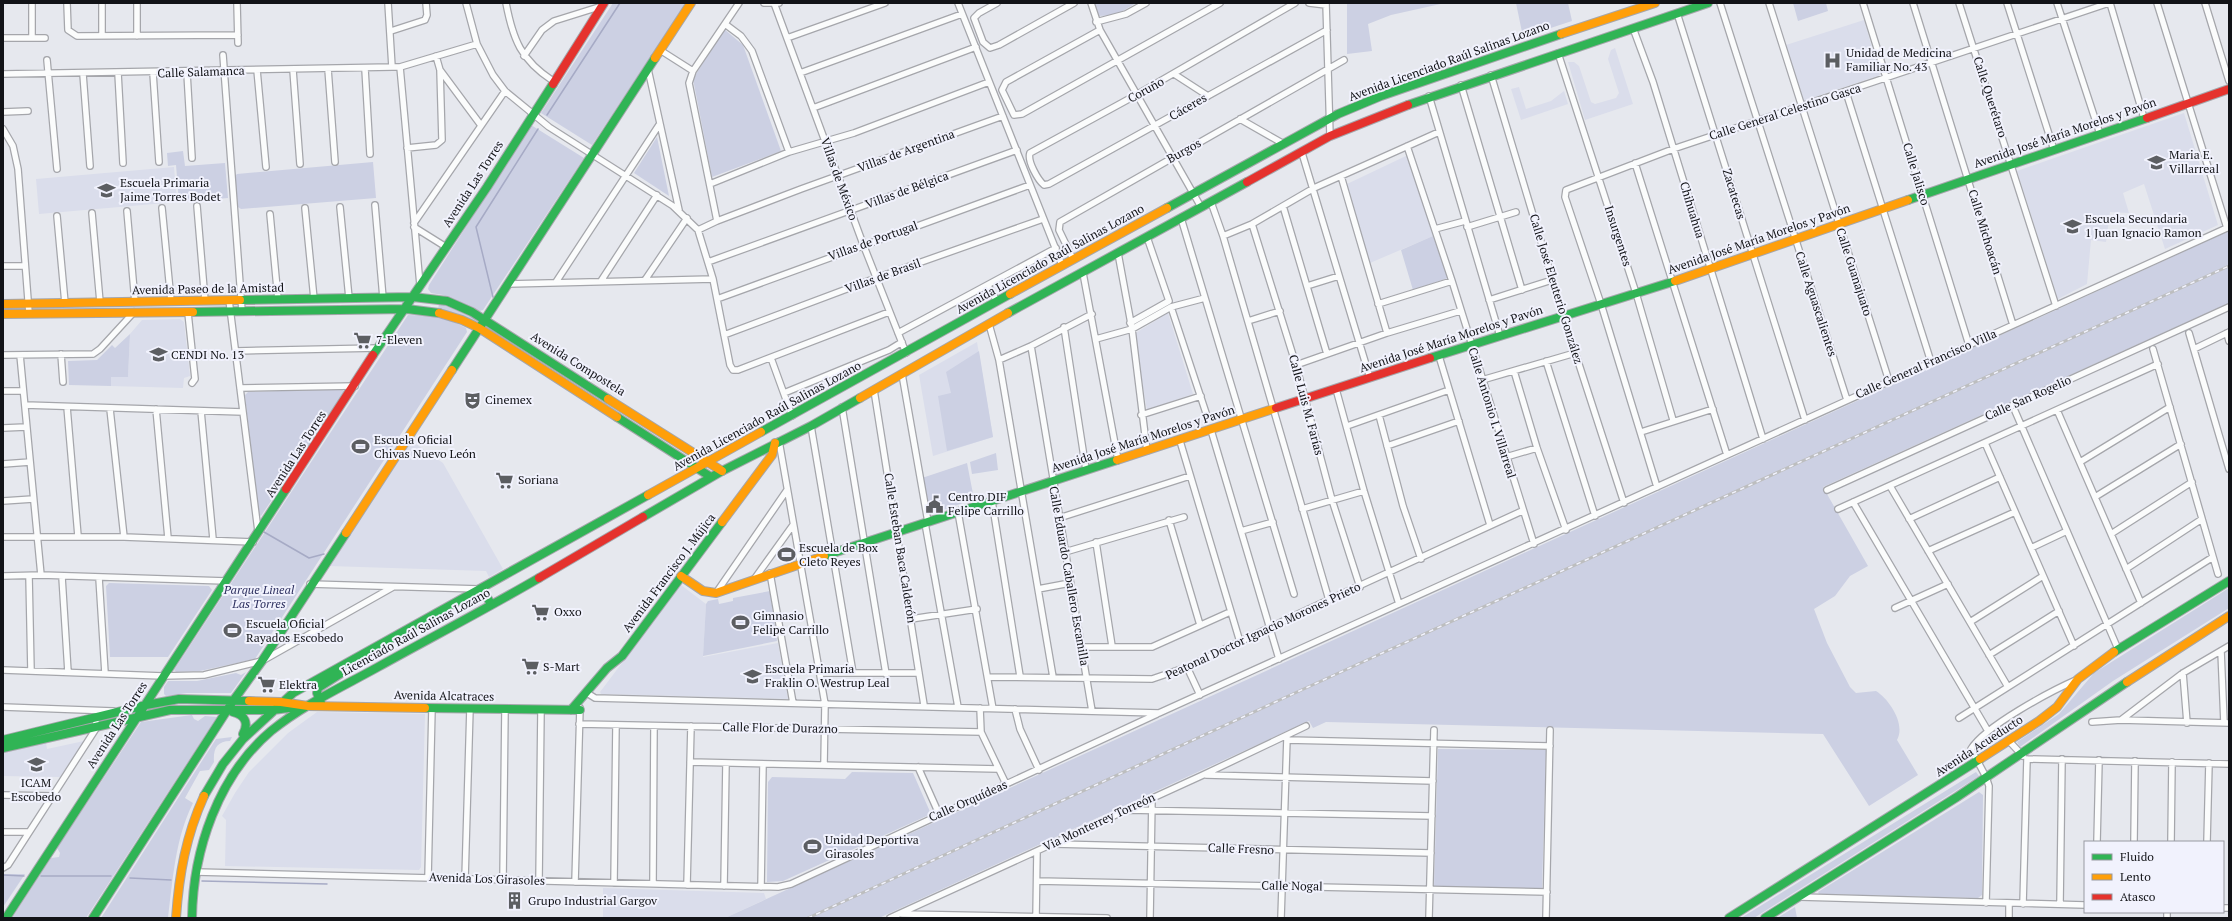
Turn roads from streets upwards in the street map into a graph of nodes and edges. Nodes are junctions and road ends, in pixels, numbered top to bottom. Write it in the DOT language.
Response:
graph roads {
  1 [pos="32,3"];
  2 [pos="67,3"];
  3 [pos="102,3"];
  4 [pos="137,3"];
  5 [pos="237,3"];
  6 [pos="388,3"];
  7 [pos="426,3"];
  8 [pos="466,3"];
  9 [pos="506,3"];
  10 [pos="691,3"];
  11 [pos="739,3"];
  12 [pos="764,3"];
  13 [pos="885,3"];
  14 [pos="958,3"];
  15 [pos="997,3"];
  16 [pos="1074,3"];
  17 [pos="1090,3"];
  18 [pos="1146,3"];
  19 [pos="1220,3"];
  20 [pos="1295,3"];
  21 [pos="1309,3"];
  22 [pos="1655,3"];
  23 [pos="1708,3"];
  24 [pos="1720,3"];
  25 [pos="1769,3"];
  26 [pos="1863,3"];
  27 [pos="1913,3"];
  28 [pos="1959,3"];
  29 [pos="2007,3"];
  30 [pos="2057,3"];
  31 [pos="2110,3"];
  32 [pos="2157,3"];
  33 [pos="2205,3"];
  34 [pos="776,4"];
  35 [pos="1326,4"];
  36 [pos="603,5"];
  37 [pos="1678,13"];
  38 [pos="962,14"];
  39 [pos="2062,19"];
  40 [pos="1096,22"];
  41 [pos="725,24"];
  42 [pos="1633,28"];
  43 [pos="1100,30"];
  44 [pos="1327,30"];
  45 [pos="391,31"];
  46 [pos="238,35"];
  47 [pos="2018,35"];
  48 [pos="102,36"];
  49 [pos="137,36"];
  50 [pos="3,38"];
  51 [pos="32,38"];
  52 [pos="45,38"];
  53 [pos="787,38"];
  54 [pos="238,43"];
  55 [pos="476,44"];
  56 [pos="976,47"];
  57 [pos="1974,48"];
  58 [pos="660,50"];
  59 [pos="1558,53"];
  60 [pos="223,55"];
  61 [pos="436,56"];
  62 [pos="524,56"];
  63 [pos="47,60"];
  64 [pos="1344,60"];
  65 [pos="1118,62"];
  66 [pos="1932,63"];
  67 [pos="392,67"];
  68 [pos="400,67"];
  69 [pos="328,69"];
  70 [pos="365,69"];
  71 [pos="648,69"];
  72 [pos="1329,69"];
  73 [pos="257,70"];
  74 [pos="293,70"];
  75 [pos="440,70"];
  76 [pos="224,71"];
  77 [pos="693,71"];
  78 [pos="118,73"];
  79 [pos="153,73"];
  80 [pos="187,73"];
  81 [pos="800,73"];
  82 [pos="3,74"];
  83 [pos="48,74"];
  84 [pos="83,74"];
  85 [pos="1174,74"];
  86 [pos="1491,75"];
  87 [pos="1886,78"];
  88 [pos="553,81"];
  89 [pos="2229,81"];
  90 [pos="989,82"];
  91 [pos="1461,85"];
  92 [pos="2229,89"];
  93 [pos="505,91"];
  94 [pos="1846,92"];
  95 [pos="1138,94"];
  96 [pos="1208,96"];
  97 [pos="1429,96"];
  98 [pos="2187,103"];
  99 [pos="1802,107"];
  100 [pos="813,108"];
  101 [pos="28,111"];
  102 [pos="3,112"];
  103 [pos="533,113"];
  104 [pos="1003,116"];
  105 [pos="2144,118"];
  106 [pos="1240,119"];
  107 [pos="1329,119"];
  108 [pos="1758,121"];
  109 [pos="480,124"];
  110 [pos="659,125"];
  111 [pos="1156,126"];
  112 [pos="3,129"];
  113 [pos="1439,132"];
  114 [pos="2100,134"];
  115 [pos="1716,135"];
  116 [pos="1330,136"];
  117 [pos="825,142"];
  118 [pos="1282,143"];
  119 [pos="1407,146"];
  120 [pos="407,148"];
  121 [pos="1673,149"];
  122 [pos="1016,150"];
  123 [pos="2054,150"];
  124 [pos="789,152"];
  125 [pos="1302,153"];
  126 [pos="370,154"];
  127 [pos="592,154"];
  128 [pos="1174,156"];
  129 [pos="192,158"];
  130 [pos="159,162"];
  131 [pos="335,162"];
  132 [pos="122,163"];
  133 [pos="1635,163"];
  134 [pos="300,164"];
  135 [pos="2012,165"];
  136 [pos="90,166"];
  137 [pos="266,167"];
  138 [pos="57,169"];
  139 [pos="626,175"];
  140 [pos="838,176"];
  141 [pos="1341,176"];
  142 [pos="1599,176"];
  143 [pos="1969,180"];
  144 [pos="710,184"];
  145 [pos="1049,184"];
  146 [pos="1030,185"];
  147 [pos="1314,188"];
  148 [pos="1193,192"];
  149 [pos="657,195"];
  150 [pos="1923,196"];
  151 [pos="1211,202"];
  152 [pos="375,205"];
  153 [pos="196,206"];
  154 [pos="1283,206"];
  155 [pos="340,207"];
  156 [pos="1201,207"];
  157 [pos="162,208"];
  158 [pos="305,208"];
  159 [pos="679,210"];
  160 [pos="851,210"];
  161 [pos="1882,210"];
  162 [pos="127,211"];
  163 [pos="1516,212"];
  164 [pos="92,213"];
  165 [pos="270,214"];
  166 [pos="57,216"];
  167 [pos="1499,216"];
  168 [pos="687,218"];
  169 [pos="1181,218"];
  170 [pos="1043,219"];
  171 [pos="717,220"];
  172 [pos="1465,221"];
  173 [pos="1252,224"];
  174 [pos="1838,224"];
  175 [pos="414,225"];
  176 [pos="1466,227"];
  177 [pos="2228,228"];
  178 [pos="1435,229"];
  179 [pos="698,230"];
  180 [pos="1224,236"];
  181 [pos="1147,237"];
  182 [pos="1795,239"];
  183 [pos="863,244"];
  184 [pos="446,247"];
  185 [pos="1056,248"];
  186 [pos="1118,253"];
  187 [pos="1753,254"];
  188 [pos="1073,259"];
  189 [pos="708,262"];
  190 [pos="1062,265"];
  191 [pos="3,266"];
  192 [pos="25,266"];
  193 [pos="1710,268"];
  194 [pos="1083,272"];
  195 [pos="1339,276"];
  196 [pos="876,278"];
  197 [pos="713,279"];
  198 [pos="645,280"];
  199 [pos="1452,280"];
  200 [pos="1552,280"];
  201 [pos="601,281"];
  202 [pos="556,282"];
  203 [pos="1672,282"];
  204 [pos="508,284"];
  205 [pos="420,285"];
  206 [pos="988,286"];
  207 [pos="1307,286"];
  208 [pos="1522,290"];
  209 [pos="1636,293"];
  210 [pos="413,297"];
  211 [pos="349,298"];
  212 [pos="382,298"];
  213 [pos="1205,298"];
  214 [pos="278,299"];
  215 [pos="314,299"];
  216 [pos="717,299"];
  217 [pos="229,300"];
  218 [pos="242,300"];
  219 [pos="1489,300"];
  220 [pos="171,301"];
  221 [pos="205,301"];
  222 [pos="997,301"];
  223 [pos="100,302"];
  224 [pos="135,302"];
  225 [pos="28,303"];
  226 [pos="65,303"];
  227 [pos="3,304"];
  228 [pos="1170,304"];
  229 [pos="1378,304"];
  230 [pos="1601,304"];
  231 [pos="2056,306"];
  232 [pos="2229,307"];
  233 [pos="407,309"];
  234 [pos="230,311"];
  235 [pos="242,311"];
  236 [pos="1280,311"];
  237 [pos="1460,311"];
  238 [pos="134,312"];
  239 [pos="889,312"];
  240 [pos="28,313"];
  241 [pos="188,313"];
  242 [pos="3,314"];
  243 [pos="1092,314"];
  244 [pos="1563,315"];
  245 [pos="484,320"];
  246 [pos="1248,321"];
  247 [pos="989,324"];
  248 [pos="2013,325"];
  249 [pos="1131,326"];
  250 [pos="1064,327"];
  251 [pos="479,328"];
  252 [pos="2228,332"];
  253 [pos="898,333"];
  254 [pos="1387,333"];
  255 [pos="2189,333"];
  256 [pos="724,335"];
  257 [pos="1500,336"];
  258 [pos="1096,339"];
  259 [pos="2229,341"];
  260 [pos="902,342"];
  261 [pos="1360,344"];
  262 [pos="1969,345"];
  263 [pos="1032,346"];
  264 [pos="1471,346"];
  265 [pos="378,348"];
  266 [pos="2154,349"];
  267 [pos="2194,349"];
  268 [pos="236,351"];
  269 [pos="906,353"];
  270 [pos="1575,353"];
  271 [pos="61,354"];
  272 [pos="1327,354"];
  273 [pos="3,355"];
  274 [pos="20,355"];
  275 [pos="1439,356"];
  276 [pos="771,358"];
  277 [pos="999,360"];
  278 [pos="1546,361"];
  279 [pos="1931,362"];
  280 [pos="2158,364"];
  281 [pos="1296,365"];
  282 [pos="1514,371"];
  283 [pos="569,372"];
  284 [pos="902,374"];
  285 [pos="1370,378"];
  286 [pos="1482,380"];
  287 [pos="563,381"];
  288 [pos="1889,381"];
  289 [pos="63,382"];
  290 [pos="192,382"];
  291 [pos="355,386"];
  292 [pos="240,388"];
  293 [pos="1336,389"];
  294 [pos="874,390"];
  295 [pos="1449,390"];
  296 [pos="3,391"];
  297 [pos="22,391"];
  298 [pos="784,393"];
  299 [pos="1201,396"];
  300 [pos="1305,400"];
  301 [pos="1847,400"];
  302 [pos="24,405"];
  303 [pos="67,407"];
  304 [pos="622,407"];
  305 [pos="842,407"];
  306 [pos="2170,407"];
  307 [pos="110,409"];
  308 [pos="156,409"];
  309 [pos="1712,409"];
  310 [pos="1272,410"];
  311 [pos="2057,410"];
  312 [pos="201,411"];
  313 [pos="2015,411"];
  314 [pos="243,412"];
  315 [pos="1141,415"];
  316 [pos="1379,415"];
  317 [pos="617,416"];
  318 [pos="792,416"];
  319 [pos="1207,416"];
  320 [pos="1240,420"];
  321 [pos="1673,420"];
  322 [pos="1805,420"];
  323 [pos="1459,421"];
  324 [pos="811,426"];
  325 [pos="1347,426"];
  326 [pos="2021,426"];
  327 [pos="26,427"];
  328 [pos="3,428"];
  329 [pos="1211,430"];
  330 [pos="1641,432"];
  331 [pos="1763,439"];
  332 [pos="1180,441"];
  333 [pos="777,442"];
  334 [pos="1985,443"];
  335 [pos="2181,444"];
  336 [pos="1386,446"];
  337 [pos="1537,448"];
  338 [pos="1147,451"];
  339 [pos="1726,456"];
  340 [pos="1506,457"];
  341 [pos="1118,460"];
  342 [pos="30,462"];
  343 [pos="708,462"];
  344 [pos="2080,462"];
  345 [pos="3,464"];
  346 [pos="698,467"];
  347 [pos="2229,469"];
  348 [pos="1086,470"];
  349 [pos="722,471"];
  350 [pos="1190,476"];
  351 [pos="711,477"];
  352 [pos="2000,477"];
  353 [pos="1052,482"];
  354 [pos="2192,482"];
  355 [pos="1890,486"];
  356 [pos="1657,487"];
  357 [pos="787,490"];
  358 [pos="1827,490"];
  359 [pos="1364,491"];
  360 [pos="1020,493"];
  361 [pos="2095,497"];
  362 [pos="33,499"];
  363 [pos="1332,500"];
  364 [pos="3,501"];
  365 [pos="992,502"];
  366 [pos="1624,502"];
  367 [pos="1854,502"];
  368 [pos="1302,509"];
  369 [pos="1838,509"];
  370 [pos="1522,511"];
  371 [pos="958,512"];
  372 [pos="2015,512"];
  373 [pos="1595,516"];
  374 [pos="1184,517"];
  375 [pos="1059,518"];
  376 [pos="1909,519"];
  377 [pos="2202,519"];
  378 [pos="1169,520"];
  379 [pos="1273,522"];
  380 [pos="927,523"];
  381 [pos="793,525"];
  382 [pos="1490,525"];
  383 [pos="1566,530"];
  384 [pos="1241,531"];
  385 [pos="2067,531"];
  386 [pos="259,533"];
  387 [pos="898,533"];
  388 [pos="2111,534"];
  389 [pos="37,536"];
  390 [pos="78,536"];
  391 [pos="3,537"];
  392 [pos="124,537"];
  393 [pos="168,538"];
  394 [pos="213,539"];
  395 [pos="253,542"];
  396 [pos="1096,542"];
  397 [pos="865,543"];
  398 [pos="1534,544"];
  399 [pos="2031,548"];
  400 [pos="1928,551"];
  401 [pos="1065,552"];
  402 [pos="832,554"];
  403 [pos="2213,557"];
  404 [pos="1421,559"];
  405 [pos="800,564"];
  406 [pos="2126,569"];
  407 [pos="770,573"];
  408 [pos="1388,574"];
  409 [pos="2218,574"];
  410 [pos="42,575"];
  411 [pos="3,576"];
  412 [pos="29,576"];
  413 [pos="681,576"];
  414 [pos="2043,576"];
  415 [pos="62,577"];
  416 [pos="99,578"];
  417 [pos="755,579"];
  418 [pos="226,581"];
  419 [pos="2229,581"];
  420 [pos="310,584"];
  421 [pos="1070,584"];
  422 [pos="1948,584"];
  423 [pos="393,587"];
  424 [pos="1360,587"];
  425 [pos="482,589"];
  426 [pos="1038,589"];
  427 [pos="716,593"];
  428 [pos="1294,594"];
  429 [pos="1329,600"];
  430 [pos="1912,601"];
  431 [pos="2141,603"];
  432 [pos="491,604"];
  433 [pos="1399,604"];
  434 [pos="977,608"];
  435 [pos="1895,608"];
  436 [pos="2058,611"];
  437 [pos="1230,612"];
  438 [pos="943,614"];
  439 [pos="2229,616"];
  440 [pos="911,619"];
  441 [pos="1970,622"];
  442 [pos="1200,625"];
  443 [pos="2107,625"];
  444 [pos="1268,628"];
  445 [pos="1240,642"];
  446 [pos="1112,646"];
  447 [pos="2074,646"];
  448 [pos="2229,646"];
  449 [pos="1082,647"];
  450 [pos="2118,649"];
  451 [pos="2221,651"];
  452 [pos="1989,655"];
  453 [pos="1279,659"];
  454 [pos="262,661"];
  455 [pos="344,666"];
  456 [pos="1187,667"];
  457 [pos="3,670"];
  458 [pos="31,671"];
  459 [pos="68,672"];
  460 [pos="105,673"];
  461 [pos="820,673"];
  462 [pos="853,673"];
  463 [pos="919,673"];
  464 [pos="2183,673"];
  465 [pos="886,674"];
  466 [pos="164,676"];
  467 [pos="1020,676"];
  468 [pos="988,677"];
  469 [pos="1053,677"];
  470 [pos="1087,678"];
  471 [pos="2078,679"];
  472 [pos="2008,687"];
  473 [pos="587,692"];
  474 [pos="1200,695"];
  475 [pos="233,701"];
  476 [pos="281,702"];
  477 [pos="321,703"];
  478 [pos="793,704"];
  479 [pos="825,704"];
  480 [pos="146,705"];
  481 [pos="924,705"];
  482 [pos="308,706"];
  483 [pos="3,707"];
  484 [pos="958,707"];
  485 [pos="432,708"];
  486 [pos="470,708"];
  487 [pos="980,708"];
  488 [pos="1974,708"];
  489 [pos="505,709"];
  490 [pos="993,709"];
  491 [pos="1015,709"];
  492 [pos="273,710"];
  493 [pos="541,710"];
  494 [pos="576,710"];
  495 [pos="227,711"];
  496 [pos="1092,711"];
  497 [pos="122,712"];
  498 [pos="1159,713"];
  499 [pos="138,717"];
  500 [pos="95,718"];
  501 [pos="1959,718"];
  502 [pos="2121,720"];
  503 [pos="2092,722"];
  504 [pos="2187,723"];
  505 [pos="2227,723"];
  506 [pos="579,724"];
  507 [pos="616,725"];
  508 [pos="654,726"];
  509 [pos="691,726"];
  510 [pos="1306,726"];
  511 [pos="97,727"];
  512 [pos="825,728"];
  513 [pos="1434,730"];
  514 [pos="1550,730"];
  515 [pos="1988,731"];
  516 [pos="981,732"];
  517 [pos="1287,738"];
  518 [pos="3,740"];
  519 [pos="2009,741"];
  520 [pos="1434,744"];
  521 [pos="1550,746"];
  522 [pos="234,747"];
  523 [pos="3,748"];
  524 [pos="2024,756"];
  525 [pos="2062,759"];
  526 [pos="2099,760"];
  527 [pos="2136,761"];
  528 [pos="690,762"];
  529 [pos="1977,762"];
  530 [pos="2172,762"];
  531 [pos="726,763"];
  532 [pos="2209,763"];
  533 [pos="763,764"];
  534 [pos="2229,764"];
  535 [pos="824,765"];
  536 [pos="918,768"];
  537 [pos="998,769"];
  538 [pos="1039,770"];
  539 [pos="1203,775"];
  540 [pos="1286,776"];
  541 [pos="1986,777"];
  542 [pos="1433,781"];
  543 [pos="1006,784"];
  544 [pos="3,795"];
  545 [pos="53,796"];
  546 [pos="1152,798"];
  547 [pos="1152,809"];
  548 [pos="1125,810"];
  549 [pos="939,814"];
  550 [pos="1285,814"];
  551 [pos="1432,816"];
  552 [pos="3,832"];
  553 [pos="29,832"];
  554 [pos="2097,841"];
  555 [pos="2134,841"];
  556 [pos="2171,841"];
  557 [pos="2207,841"];
  558 [pos="1052,844"];
  559 [pos="1151,847"];
  560 [pos="1283,850"];
  561 [pos="1037,851"];
  562 [pos="1431,853"];
  563 [pos="4,868"];
  564 [pos="196,872"];
  565 [pos="428,878"];
  566 [pos="465,879"];
  567 [pos="502,880"];
  568 [pos="539,881"];
  569 [pos="1036,881"];
  570 [pos="575,882"];
  571 [pos="614,883"];
  572 [pos="1150,883"];
  573 [pos="653,884"];
  574 [pos="687,885"];
  575 [pos="724,886"];
  576 [pos="1282,886"];
  577 [pos="761,887"];
  578 [pos="778,887"];
  579 [pos="1430,890"];
  580 [pos="1547,892"];
  581 [pos="1800,897"];
  582 [pos="1986,903"];
  583 [pos="2009,903"];
  584 [pos="2023,904"];
  585 [pos="2060,904"];
  586 [pos="2084,905"];
  587 [pos="900,914"];
  588 [pos="1036,917"];
  589 [pos="6,918"];
  590 [pos="93,918"];
  591 [pos="176,918"];
  592 [pos="192,918"];
  593 [pos="890,918"];
  594 [pos="1107,918"];
  595 [pos="1150,918"];
  596 [pos="1281,918"];
  597 [pos="1429,918"];
  598 [pos="1546,918"];
  599 [pos="1730,918"];
  600 [pos="1765,918"];
  601 [pos="2009,918"];
  1 -- 51 [label="street"];
  2 -- 48 [label="street"];
  3 -- 48 [label="street"];
  4 -- 49 [label="street"];
  5 -- 46 [label="street"];
  6 -- 45 [label="street"];
  7 -- 45 [label="street"];
  8 -- 55 [label="street"];
  9 -- 62 [label="street"];
  10 -- 58 [label="street"];
  11 -- 41 [label="street"];
  12 -- 34 [label="street"];
  13 -- 53 [label="street"];
  14 -- 38 [label="street"];
  15 -- 16 [label="street"];
  17 -- 40 [label="street"];
  18 -- 40 [label="street"];
  19 -- 65 [label="street"];
  20 -- 85 [label="street, Coruño"];
  21 -- 35 [label="street"];
  22 -- 107 [label="street, Avenida Licenciado Raúl Salinas Lozano"];
  23 -- 37 [label="street"];
  24 -- 108 [label="street, Calle Aguascalientes"];
  25 -- 99 [label="street, Calle Guanajuato"];
  26 -- 87 [label="street, Calle Jalisco"];
  27 -- 66 [label="street, Calle Michoacán"];
  28 -- 57 [label="street, Calle Querétaro"];
  29 -- 47 [label="street"];
  30 -- 39 [label="street"];
  31 -- 39 [label="street, Calle General Celestino Gasca"];
  31 -- 105 [label="street"];
  32 -- 98 [label="street"];
  33 -- 89 [label="street"];
  34 -- 53 [label="street, Villas de México"];
  35 -- 44 [label="street"];
  36 -- 62 [label="street"];
  36 -- 88 [label="street, Avenida Las Torres"];
  37 -- 42 [label="street"];
  37 -- 115 [label="street, Zacatecas"];
  38 -- 56 [label="street"];
  38 -- 81 [label="street"];
  39 -- 47 [label="street, Calle General Celestino Gasca"];
  39 -- 114 [label="street"];
  40 -- 43 [label="street"];
  41 -- 77 [label="street"];
  41 -- 124 [label="street"];
  42 -- 59 [label="street"];
  42 -- 121 [label="street, Chihuahua"];
  43 -- 65 [label="street"];
  43 -- 65 [label="street"];
  44 -- 72 [label="street"];
  44 -- 96 [label="street, Cáceres"];
  45 -- 67 [label="street"];
  46 -- 49 [label="street"];
  46 -- 54 [label="street"];
  47 -- 57 [label="street, Calle General Celestino Gasca"];
  47 -- 123 [label="street"];
  48 -- 49 [label="street"];
  50 -- 51 [label="street"];
  51 -- 52 [label="street"];
  53 -- 81 [label="street, Villas de México"];
  55 -- 61 [label="street, Calle Salamanca"];
  55 -- 93 [label="street"];
  56 -- 90 [label="street"];
  56 -- 100 [label="street"];
  57 -- 66 [label="street, Calle General Celestino Gasca"];
  57 -- 135 [label="street, Calle Querétaro"];
  58 -- 71 [label="street"];
  58 -- 77 [label="street"];
  59 -- 86 [label="street"];
  59 -- 142 [label="street, Insurgentes"];
  60 -- 76 [label="street"];
  61 -- 68 [label="street, Calle Salamanca"];
  61 -- 75 [label="street"];
  62 -- 88 [label="street"];
  63 -- 83 [label="street"];
  64 -- 72 [label="street, Burgos"];
  65 -- 95 [label="street"];
  66 -- 87 [label="street, Calle General Celestino Gasca"];
  66 -- 143 [label="street, Calle Michoacán"];
  67 -- 68 [label="street, Calle Salamanca"];
  67 -- 70 [label="street, Calle Salamanca"];
  68 -- 120 [label="street"];
  69 -- 70 [label="street, Calle Salamanca"];
  69 -- 74 [label="street, Calle Salamanca"];
  69 -- 131 [label="street"];
  70 -- 126 [label="street"];
  71 -- 110 [label="street"];
  71 -- 127 [label="street"];
  72 -- 106 [label="street, Burgos"];
  72 -- 107 [label="street"];
  73 -- 74 [label="street, Calle Salamanca"];
  73 -- 76 [label="street, Calle Salamanca"];
  73 -- 137 [label="street"];
  74 -- 134 [label="street"];
  75 -- 109 [label="street"];
  75 -- 120 [label="street"];
  76 -- 80 [label="street, Calle Salamanca"];
  76 -- 218 [label="street"];
  77 -- 144 [label="street"];
  78 -- 79 [label="street, Calle Salamanca"];
  78 -- 84 [label="street, Calle Salamanca"];
  78 -- 132 [label="street"];
  79 -- 80 [label="street, Calle Salamanca"];
  79 -- 130 [label="street"];
  80 -- 129 [label="street"];
  81 -- 100 [label="street, Villas de México"];
  82 -- 83 [label="street, Calle Salamanca"];
  83 -- 84 [label="street, Calle Salamanca"];
  83 -- 138 [label="street"];
  84 -- 136 [label="street"];
  85 -- 95 [label="street, Coruño"];
  85 -- 96 [label="street"];
  86 -- 91 [label="street"];
  86 -- 200 [label="street, Calle José Eleuterio González"];
  87 -- 94 [label="street, Calle General Celestino Gasca"];
  87 -- 150 [label="street, Calle Jalisco"];
  88 -- 103 [label="street, Avenida Las Torres"];
  90 -- 104 [label="street"];
  90 -- 117 [label="street"];
  91 -- 97 [label="street"];
  91 -- 167 [label="street"];
  92 -- 98 [label="street, Avenida José María Morelos y Pavón"];
  93 -- 103 [label="street"];
  93 -- 109 [label="street"];
  94 -- 99 [label="street, Calle General Celestino Gasca"];
  94 -- 161 [label="street"];
  95 -- 111 [label="street"];
  95 -- 145 [label="street, Coruño"];
  96 -- 111 [label="street, Cáceres"];
  97 -- 113 [label="street"];
  97 -- 116 [label="street"];
  98 -- 105 [label="street, Avenida José María Morelos y Pavón"];
  98 -- 177 [label="street"];
  99 -- 108 [label="street, Calle General Celestino Gasca"];
  99 -- 174 [label="street, Calle Guanajuato"];
  100 -- 117 [label="street, Villas de México"];
  101 -- 102 [label="street"];
  103 -- 127 [label="street"];
  103 -- 184 [label="street, Avenida Las Torres"];
  104 -- 122 [label="street"];
  104 -- 140 [label="street, Villas de Argentina"];
  105 -- 114 [label="street, Avenida José María Morelos y Pavón"];
  106 -- 118 [label="street"];
  106 -- 128 [label="street, Burgos"];
  107 -- 116 [label="street"];
  107 -- 118 [label="street, Avenida Licenciado Raúl Salinas Lozano"];
  108 -- 115 [label="street, Calle General Celestino Gasca"];
  108 -- 182 [label="street, Calle Aguascalientes"];
  109 -- 175 [label="street"];
  110 -- 139 [label="street"];
  110 -- 159 [label="street"];
  111 -- 128 [label="street"];
  111 -- 145 [label="street, Cáceres"];
  112 -- 192 [label="street"];
  113 -- 119 [label="street"];
  113 -- 172 [label="street"];
  114 -- 123 [label="street, Avenida José María Morelos y Pavón"];
  115 -- 121 [label="street, Calle General Celestino Gasca"];
  115 -- 187 [label="street, Zacatecas"];
  116 -- 125 [label="street"];
  117 -- 124 [label="street"];
  117 -- 140 [label="street, Villas de México"];
  118 -- 148 [label="street, Avenida Licenciado Raúl Salinas Lozano"];
  119 -- 141 [label="street"];
  119 -- 178 [label="street, Calle Antonio I. Villarreal"];
  120 -- 175 [label="street"];
  121 -- 133 [label="street, Calle General Celestino Gasca"];
  121 -- 193 [label="street, Chihuahua"];
  122 -- 146 [label="street"];
  122 -- 160 [label="street, Villas de Bélgica"];
  123 -- 135 [label="street, Avenida José María Morelos y Pavón"];
  124 -- 144 [label="street"];
  125 -- 147 [label="street"];
  125 -- 151 [label="street"];
  127 -- 139 [label="street"];
  127 -- 204 [label="street"];
  128 -- 148 [label="street"];
  128 -- 188 [label="street, Burgos"];
  133 -- 142 [label="street, Calle General Celestino Gasca"];
  133 -- 203 [label="street"];
  135 -- 143 [label="street, Avenida José María Morelos y Pavón"];
  135 -- 231 [label="street, Calle Querétaro"];
  139 -- 149 [label="street"];
  139 -- 202 [label="street"];
  140 -- 160 [label="street, Villas de México"];
  140 -- 171 [label="street, Villas de Argentina"];
  141 -- 147 [label="street"];
  141 -- 229 [label="street"];
  142 -- 209 [label="street, Insurgentes"];
  142 -- 230 [label="street, Calle General Celestino Gasca"];
  143 -- 150 [label="street, Avenida José María Morelos y Pavón"];
  143 -- 248 [label="street, Calle Michoacán"];
  144 -- 171 [label="street"];
  146 -- 170 [label="street"];
  146 -- 183 [label="street, Villas de Portugal"];
  147 -- 154 [label="street"];
  147 -- 195 [label="street"];
  148 -- 156 [label="street"];
  148 -- 188 [label="street, Avenida Licenciado Raúl Salinas Lozano"];
  149 -- 159 [label="street"];
  149 -- 201 [label="street"];
  150 -- 161 [label="street, Avenida José María Morelos y Pavón"];
  150 -- 262 [label="street, Calle Jalisco"];
  151 -- 156 [label="street"];
  151 -- 180 [label="street"];
  152 -- 212 [label="street"];
  153 -- 221 [label="street"];
  154 -- 173 [label="street"];
  154 -- 207 [label="street"];
  155 -- 211 [label="street"];
  156 -- 169 [label="street"];
  157 -- 220 [label="street"];
  158 -- 215 [label="street"];
  159 -- 168 [label="street"];
  160 -- 183 [label="street, Villas de México"];
  160 -- 189 [label="street, Villas de Bélgica"];
  161 -- 174 [label="street, Avenida José María Morelos y Pavón"];
  161 -- 279 [label="street"];
  162 -- 224 [label="street"];
  163 -- 167 [label="street"];
  164 -- 223 [label="street"];
  165 -- 214 [label="street"];
  166 -- 226 [label="street"];
  167 -- 176 [label="street"];
  167 -- 208 [label="street"];
  168 -- 179 [label="street"];
  168 -- 198 [label="street"];
  169 -- 181 [label="street"];
  169 -- 213 [label="street"];
  170 -- 185 [label="street"];
  170 -- 196 [label="street, Villas de Brasil"];
  171 -- 179 [label="street, Villas de Argentina"];
  172 -- 176 [label="street"];
  172 -- 178 [label="street"];
  173 -- 180 [label="street"];
  173 -- 236 [label="street, Calle Luis M. Farías"];
  174 -- 182 [label="street, Avenida José María Morelos y Pavón"];
  174 -- 288 [label="street, Calle Guanajuato"];
  175 -- 184 [label="street"];
  175 -- 205 [label="street"];
  176 -- 219 [label="street"];
  177 -- 231 [label="street, Calle General Francisco Villa"];
  178 -- 199 [label="street, Calle Antonio I. Villarreal"];
  179 -- 189 [label="street"];
  180 -- 246 [label="street"];
  181 -- 186 [label="street"];
  181 -- 228 [label="street"];
  182 -- 187 [label="street, Avenida José María Morelos y Pavón"];
  182 -- 301 [label="street, Calle Aguascalientes"];
  183 -- 196 [label="street, Villas de México"];
  183 -- 216 [label="street, Villas de Portugal"];
  184 -- 205 [label="street, Avenida Las Torres"];
  185 -- 190 [label="street"];
  185 -- 206 [label="street"];
  186 -- 194 [label="street"];
  186 -- 249 [label="street"];
  187 -- 193 [label="street, Avenida José María Morelos y Pavón"];
  187 -- 322 [label="street, Zacatecas"];
  188 -- 190 [label="street, Avenida Licenciado Raúl Salinas Lozano"];
  189 -- 197 [label="street"];
  190 -- 222 [label="street, Avenida Licenciado Raúl Salinas Lozano"];
  191 -- 192 [label="street"];
  192 -- 225 [label="street"];
  193 -- 203 [label="street, Avenida José María Morelos y Pavón"];
  193 -- 331 [label="street, Chihuahua"];
  194 -- 243 [label="street"];
  194 -- 247 [label="street"];
  195 -- 207 [label="street"];
  195 -- 261 [label="street"];
  196 -- 239 [label="street, Villas de México"];
  196 -- 256 [label="street, Villas de Brasil"];
  197 -- 198 [label="street"];
  197 -- 216 [label="street"];
  198 -- 201 [label="street"];
  199 -- 229 [label="street"];
  199 -- 237 [label="street, Calle Antonio I. Villarreal"];
  200 -- 208 [label="street"];
  200 -- 244 [label="street, Calle José Eleuterio González"];
  201 -- 202 [label="street"];
  202 -- 204 [label="street"];
  203 -- 209 [label="street, Avenida José María Morelos y Pavón"];
  203 -- 309 [label="street"];
  204 -- 245 [label="street"];
  205 -- 210 [label="street, Avenida Las Torres"];
  206 -- 222 [label="street"];
  206 -- 253 [label="street"];
  207 -- 272 [label="street"];
  208 -- 219 [label="street"];
  209 -- 230 [label="street, Avenida José María Morelos y Pavón"];
  209 -- 321 [label="street, Insurgentes"];
  210 -- 212 [label="street, Avenida Paseo de la Amistad"];
  210 -- 233 [label="street, Avenida Las Torres"];
  210 -- 245 [label="street, Avenida Compostela"];
  211 -- 212 [label="street, Avenida Paseo de la Amistad"];
  211 -- 215 [label="street, Avenida Paseo de la Amistad"];
  213 -- 228 [label="street"];
  213 -- 320 [label="street"];
  214 -- 215 [label="street, Avenida Paseo de la Amistad"];
  214 -- 218 [label="street, Avenida Paseo de la Amistad"];
  216 -- 256 [label="street"];
  217 -- 218 [label="street, Avenida Paseo de la Amistad"];
  217 -- 221 [label="street, Avenida Paseo de la Amistad"];
  217 -- 234 [label="street"];
  218 -- 235 [label="street"];
  219 -- 257 [label="street"];
  220 -- 221 [label="street, Avenida Paseo de la Amistad"];
  220 -- 224 [label="street, Avenida Paseo de la Amistad"];
  222 -- 269 [label="street, Avenida Licenciado Raúl Salinas Lozano"];
  223 -- 224 [label="street, Avenida Paseo de la Amistad"];
  223 -- 226 [label="street, Avenida Paseo de la Amistad"];
  225 -- 226 [label="street, Avenida Paseo de la Amistad"];
  225 -- 227 [label="street, Avenida Paseo de la Amistad"];
  225 -- 240 [label="street"];
  228 -- 249 [label="street"];
  228 -- 299 [label="street"];
  229 -- 254 [label="street"];
  230 -- 244 [label="street, Avenida José María Morelos y Pavón"];
  230 -- 330 [label="street"];
  231 -- 248 [label="street, Calle General Francisco Villa"];
  232 -- 358 [label="street, Calle San Rogelio"];
  233 -- 235 [label="street, Avenida Paseo de la Amistad"];
  233 -- 251 [label="street, Avenida Compostela"];
  233 -- 265 [label="street, Avenida Las Torres"];
  234 -- 235 [label="street, Avenida Paseo de la Amistad"];
  234 -- 241 [label="street, Avenida Paseo de la Amistad"];
  234 -- 268 [label="street"];
  236 -- 246 [label="street"];
  236 -- 281 [label="street, Calle Luis M. Farías"];
  237 -- 254 [label="street"];
  237 -- 264 [label="street, Calle Antonio I. Villarreal"];
  238 -- 240 [label="street, Avenida Paseo de la Amistad"];
  238 -- 241 [label="street, Avenida Paseo de la Amistad"];
  238 -- 271 [label="street"];
  239 -- 253 [label="street, Villas de México"];
  239 -- 276 [label="street"];
  240 -- 242 [label="street, Avenida Paseo de la Amistad"];
  241 -- 290 [label="street"];
  243 -- 250 [label="street"];
  243 -- 258 [label="street"];
  244 -- 257 [label="street, Avenida José María Morelos y Pavón"];
  244 -- 270 [label="street, Calle José Eleuterio González"];
  245 -- 251 [label="street"];
  245 -- 283 [label="street, Avenida Compostela"];
  246 -- 310 [label="street"];
  247 -- 277 [label="street"];
  247 -- 284 [label="street"];
  248 -- 262 [label="street, Calle General Francisco Villa"];
  249 -- 258 [label="street"];
  249 -- 315 [label="street"];
  250 -- 263 [label="street"];
  250 -- 348 [label="street"];
  251 -- 287 [label="street, Avenida Compostela"];
  251 -- 420 [label="street"];
  252 -- 259 [label="street"];
  252 -- 267 [label="street"];
  253 -- 260 [label="street, Villas de México"];
  254 -- 261 [label="street"];
  255 -- 267 [label="street"];
  256 -- 276 [label="street"];
  257 -- 264 [label="street, Avenida José María Morelos y Pavón"];
  258 -- 341 [label="street"];
  260 -- 269 [label="street, Villas de México"];
  260 -- 298 [label="street"];
  261 -- 272 [label="street"];
  261 -- 285 [label="street"];
  262 -- 279 [label="street, Calle General Francisco Villa"];
  263 -- 277 [label="street"];
  263 -- 353 [label="street, Calle Eduardo Caballero Escamilla"];
  264 -- 275 [label="street, Avenida José María Morelos y Pavón"];
  264 -- 286 [label="street, Calle Antonio I. Villarreal"];
  265 -- 268 [label="street"];
  265 -- 291 [label="street, Avenida Las Torres"];
  266 -- 280 [label="street"];
  267 -- 347 [label="street"];
  268 -- 292 [label="street"];
  269 -- 318 [label="street, Avenida Licenciado Raúl Salinas Lozano"];
  270 -- 278 [label="street"];
  270 -- 366 [label="street, Calle José Eleuterio González"];
  271 -- 274 [label="street"];
  271 -- 289 [label="street"];
  272 -- 281 [label="street"];
  273 -- 274 [label="street"];
  274 -- 297 [label="street"];
  275 -- 285 [label="street, Avenida José María Morelos y Pavón"];
  275 -- 295 [label="street"];
  276 -- 298 [label="street"];
  277 -- 360 [label="street"];
  278 -- 282 [label="street"];
  278 -- 373 [label="street"];
  279 -- 288 [label="street, Calle General Francisco Villa"];
  280 -- 306 [label="street"];
  280 -- 311 [label="street"];
  281 -- 300 [label="street, Calle Luis M. Farías"];
  282 -- 286 [label="street"];
  282 -- 337 [label="street"];
  283 -- 287 [label="street"];
  283 -- 304 [label="street, Avenida Compostela"];
  284 -- 294 [label="street"];
  284 -- 380 [label="street"];
  285 -- 293 [label="street, Avenida José María Morelos y Pavón"];
  286 -- 340 [label="street, Calle Antonio I. Villarreal"];
  287 -- 317 [label="street, Avenida Compostela"];
  288 -- 301 [label="street, Calle General Francisco Villa"];
  291 -- 292 [label="street"];
  291 -- 386 [label="street, Avenida Las Torres"];
  292 -- 314 [label="street"];
  293 -- 300 [label="street, Avenida José María Morelos y Pavón"];
  293 -- 325 [label="street"];
  294 -- 305 [label="street"];
  294 -- 387 [label="street, Calle Esteban Baca Calderón"];
  295 -- 316 [label="street"];
  295 -- 323 [label="street"];
  296 -- 297 [label="street"];
  297 -- 302 [label="street"];
  298 -- 318 [label="street"];
  299 -- 315 [label="street"];
  299 -- 319 [label="street"];
  300 -- 310 [label="street, Avenida José María Morelos y Pavón"];
  300 -- 363 [label="street, Calle Luis M. Farías"];
  301 -- 322 [label="street, Calle General Francisco Villa"];
  302 -- 303 [label="street"];
  302 -- 327 [label="street"];
  303 -- 307 [label="street"];
  303 -- 390 [label="street"];
  304 -- 317 [label="street"];
  304 -- 343 [label="street, Avenida Compostela"];
  305 -- 324 [label="street"];
  305 -- 397 [label="street"];
  306 -- 335 [label="street"];
  306 -- 344 [label="street"];
  307 -- 308 [label="street"];
  307 -- 392 [label="street"];
  308 -- 312 [label="street"];
  308 -- 393 [label="street"];
  309 -- 321 [label="street"];
  309 -- 339 [label="street"];
  310 -- 320 [label="street, Avenida José María Morelos y Pavón"];
  310 -- 368 [label="street"];
  311 -- 326 [label="street"];
  311 -- 344 [label="street"];
  312 -- 314 [label="street"];
  312 -- 394 [label="street"];
  313 -- 326 [label="street"];
  314 -- 386 [label="street"];
  315 -- 338 [label="street"];
  316 -- 325 [label="street"];
  316 -- 336 [label="street"];
  317 -- 346 [label="street, Avenida Compostela"];
  318 -- 343 [label="street, Avenida Licenciado Raúl Salinas Lozano"];
  320 -- 329 [label="street, Avenida José María Morelos y Pavón"];
  320 -- 379 [label="street"];
  321 -- 330 [label="street"];
  322 -- 331 [label="street, Calle General Francisco Villa"];
  323 -- 336 [label="street"];
  323 -- 382 [label="street"];
  324 -- 333 [label="street"];
  324 -- 402 [label="street"];
  325 -- 359 [label="street"];
  326 -- 334 [label="street"];
  326 -- 385 [label="street"];
  327 -- 328 [label="street"];
  327 -- 342 [label="street"];
  329 -- 332 [label="street, Avenida José María Morelos y Pavón"];
  329 -- 384 [label="street"];
  330 -- 356 [label="street"];
  331 -- 339 [label="street, Calle General Francisco Villa"];
  332 -- 338 [label="street, Avenida José María Morelos y Pavón"];
  332 -- 350 [label="street"];
  333 -- 349 [label="street"];
  333 -- 357 [label="street"];
  333 -- 413 [label="street, Avenida Francisco J. Mújica"];
  334 -- 352 [label="street"];
  334 -- 355 [label="street"];
  335 -- 354 [label="street"];
  335 -- 361 [label="street"];
  336 -- 404 [label="street"];
  337 -- 340 [label="street"];
  337 -- 383 [label="street"];
  338 -- 341 [label="street, Avenida José María Morelos y Pavón"];
  339 -- 356 [label="street, Calle General Francisco Villa"];
  340 -- 370 [label="street, Calle Antonio I. Villarreal"];
  341 -- 348 [label="street, Avenida José María Morelos y Pavón"];
  342 -- 345 [label="street"];
  342 -- 362 [label="street"];
  343 -- 346 [label="street, Avenida Licenciado Raúl Salinas Lozano"];
  343 -- 349 [label="street, Avenida Compostela"];
  344 -- 361 [label="street"];
  346 -- 351 [label="street, Avenida Compostela"];
  346 -- 425 [label="street, Avenida Licenciado Raúl Salinas Lozano"];
  348 -- 353 [label="street, Avenida José María Morelos y Pavón"];
  349 -- 351 [label="street"];
  350 -- 375 [label="street"];
  350 -- 437 [label="street"];
  351 -- 432 [label="street, Licenciado Raúl Salinas Lozano"];
  352 -- 372 [label="street"];
  352 -- 376 [label="street"];
  353 -- 360 [label="street, Avenida José María Morelos y Pavón"];
  353 -- 375 [label="street, Calle Eduardo Caballero Escamilla"];
  354 -- 377 [label="street"];
  354 -- 388 [label="street"];
  355 -- 367 [label="street"];
  355 -- 376 [label="street"];
  356 -- 366 [label="street, Calle General Francisco Villa"];
  357 -- 381 [label="street"];
  357 -- 427 [label="street"];
  359 -- 363 [label="street"];
  359 -- 408 [label="street"];
  360 -- 365 [label="street, Avenida José María Morelos y Pavón"];
  360 -- 426 [label="street"];
  361 -- 388 [label="street"];
  362 -- 364 [label="street"];
  362 -- 389 [label="street"];
  363 -- 368 [label="street"];
  363 -- 424 [label="street, Calle Luis M. Farías"];
  365 -- 371 [label="street, Avenida José María Morelos y Pavón"];
  365 -- 467 [label="street"];
  366 -- 373 [label="street, Calle General Francisco Villa"];
  367 -- 369 [label="street"];
  367 -- 430 [label="street"];
  368 -- 429 [label="street"];
  370 -- 382 [label="street, Peatonal Doctor Ignacio Morones Prieto"];
  370 -- 398 [label="street, Calle Antonio I. Villarreal"];
  371 -- 380 [label="street, Avenida José María Morelos y Pavón"];
  371 -- 434 [label="street"];
  372 -- 399 [label="street"];
  372 -- 400 [label="street"];
  373 -- 383 [label="street, Calle General Francisco Villa"];
  374 -- 378 [label="street"];
  375 -- 401 [label="street, Calle Eduardo Caballero Escamilla"];
  376 -- 400 [label="street"];
  377 -- 403 [label="street"];
  377 -- 406 [label="street"];
  378 -- 396 [label="street"];
  378 -- 442 [label="street"];
  379 -- 384 [label="street"];
  379 -- 428 [label="street"];
  380 -- 387 [label="street, Avenida José María Morelos y Pavón"];
  380 -- 438 [label="street"];
  381 -- 405 [label="street"];
  381 -- 417 [label="street"];
  382 -- 404 [label="street, Peatonal Doctor Ignacio Morones Prieto"];
  383 -- 398 [label="street, Calle General Francisco Villa"];
  384 -- 444 [label="street"];
  385 -- 399 [label="street"];
  385 -- 443 [label="street"];
  386 -- 395 [label="street, Avenida Las Torres"];
  387 -- 397 [label="street, Avenida José María Morelos y Pavón"];
  387 -- 440 [label="street, Calle Esteban Baca Calderón"];
  388 -- 406 [label="street"];
  389 -- 390 [label="street"];
  389 -- 391 [label="street"];
  389 -- 410 [label="street"];
  390 -- 392 [label="street"];
  392 -- 393 [label="street"];
  393 -- 394 [label="street"];
  394 -- 395 [label="street"];
  395 -- 418 [label="street, Avenida Las Torres"];
  396 -- 401 [label="street"];
  396 -- 446 [label="street"];
  397 -- 402 [label="street, Avenida José María Morelos y Pavón"];
  397 -- 465 [label="street"];
  398 -- 433 [label="street, Calle General Francisco Villa"];
  399 -- 414 [label="street"];
  400 -- 422 [label="street"];
  401 -- 421 [label="street, Calle Eduardo Caballero Escamilla"];
  402 -- 405 [label="street, Avenida José María Morelos y Pavón"];
  402 -- 462 [label="street"];
  403 -- 409 [label="street"];
  403 -- 431 [label="street"];
  404 -- 408 [label="street, Peatonal Doctor Ignacio Morones Prieto"];
  405 -- 407 [label="street, Avenida José María Morelos y Pavón"];
  405 -- 461 [label="street"];
  406 -- 431 [label="street"];
  407 -- 417 [label="street, Avenida José María Morelos y Pavón"];
  407 -- 478 [label="street"];
  408 -- 424 [label="street, Peatonal Doctor Ignacio Morones Prieto"];
  408 -- 433 [label="street"];
  410 -- 412 [label="street"];
  410 -- 415 [label="street"];
  411 -- 412 [label="street"];
  412 -- 458 [label="street"];
  413 -- 427 [label="street"];
  413 -- 473 [label="street, Avenida Francisco J. Mújica"];
  414 -- 436 [label="street"];
  414 -- 441 [label="street"];
  415 -- 416 [label="street"];
  415 -- 459 [label="street"];
  416 -- 418 [label="street"];
  416 -- 460 [label="street"];
  417 -- 427 [label="street, Avenida José María Morelos y Pavón"];
  418 -- 466 [label="street, Avenida Las Torres"];
  419 -- 450 [label="street, Avenida Acueducto"];
  420 -- 423 [label="street"];
  420 -- 454 [label="street"];
  421 -- 426 [label="street"];
  421 -- 449 [label="street, Calle Eduardo Caballero Escamilla"];
  422 -- 430 [label="street"];
  422 -- 441 [label="street"];
  423 -- 425 [label="street"];
  423 -- 454 [label="street"];
  424 -- 429 [label="street, Peatonal Doctor Ignacio Morones Prieto"];
  425 -- 432 [label="street"];
  425 -- 455 [label="street, Licenciado Raúl Salinas Lozano"];
  426 -- 469 [label="street"];
  429 -- 444 [label="street, Peatonal Doctor Ignacio Morones Prieto"];
  430 -- 435 [label="street"];
  430 -- 488 [label="street"];
  431 -- 443 [label="street"];
  432 -- 477 [label="street, Licenciado Raúl Salinas Lozano"];
  433 -- 453 [label="street, Calle Orquídeas"];
  434 -- 438 [label="street"];
  434 -- 468 [label="street"];
  436 -- 447 [label="street"];
  436 -- 452 [label="street"];
  437 -- 442 [label="street"];
  437 -- 445 [label="street"];
  438 -- 440 [label="street"];
  438 -- 484 [label="street"];
  439 -- 524 [label="street"];
  440 -- 463 [label="street, Calle Esteban Baca Calderón"];
  441 -- 452 [label="street"];
  442 -- 446 [label="street"];
  443 -- 447 [label="street"];
  443 -- 450 [label="street"];
  444 -- 445 [label="street, Peatonal Doctor Ignacio Morones Prieto"];
  444 -- 453 [label="street"];
  445 -- 456 [label="street, Peatonal Doctor Ignacio Morones Prieto"];
  446 -- 449 [label="street"];
  447 -- 472 [label="street"];
  448 -- 451 [label="street"];
  449 -- 470 [label="street, Calle Eduardo Caballero Escamilla"];
  450 -- 471 [label="street, Avenida Acueducto"];
  451 -- 464 [label="street"];
  451 -- 505 [label="street"];
  452 -- 472 [label="street"];
  453 -- 474 [label="street, Calle Orquídeas"];
  454 -- 466 [label="street"];
  454 -- 475 [label="street"];
  455 -- 476 [label="street, Licenciado Raúl Salinas Lozano"];
  455 -- 477 [label="street"];
  456 -- 470 [label="street, Peatonal Doctor Ignacio Morones Prieto"];
  456 -- 474 [label="street"];
  457 -- 458 [label="street"];
  458 -- 459 [label="street"];
  459 -- 460 [label="street"];
  460 -- 466 [label="street"];
  461 -- 462 [label="street"];
  461 -- 479 [label="street"];
  462 -- 465 [label="street"];
  463 -- 465 [label="street"];
  463 -- 481 [label="street, Calle Esteban Baca Calderón"];
  464 -- 502 [label="street"];
  464 -- 504 [label="street"];
  466 -- 480 [label="street, Avenida Las Torres"];
  467 -- 468 [label="street, Peatonal Doctor Ignacio Morones Prieto"];
  467 -- 469 [label="street, Peatonal Doctor Ignacio Morones Prieto"];
  468 -- 490 [label="street"];
  469 -- 470 [label="street, Peatonal Doctor Ignacio Morones Prieto"];
  470 -- 496 [label="street, Calle Eduardo Caballero Escamilla"];
  471 -- 515 [label="street"];
  471 -- 519 [label="street, Avenida Acueducto"];
  472 -- 488 [label="street"];
  473 -- 478 [label="street"];
  473 -- 494 [label="street, Avenida Francisco J. Mújica"];
  474 -- 498 [label="street, Calle Orquídeas"];
  475 -- 476 [label="street"];
  475 -- 480 [label="street"];
  475 -- 495 [label="street"];
  476 -- 482 [label="street"];
  476 -- 492 [label="street, Licenciado Raúl Salinas Lozano"];
  477 -- 482 [label="street, Avenida Alcatraces"];
  477 -- 485 [label="street, Avenida Alcatraces"];
  478 -- 479 [label="street"];
  479 -- 481 [label="street"];
  479 -- 512 [label="street"];
  480 -- 497 [label="street"];
  480 -- 499 [label="street, Avenida Las Torres"];
  481 -- 484 [label="street"];
  482 -- 492 [label="street"];
  482 -- 564 [label="street"];
  483 -- 497 [label="street"];
  484 -- 487 [label="street"];
  485 -- 486 [label="street, Avenida Alcatraces"];
  485 -- 565 [label="street"];
  486 -- 489 [label="street, Avenida Alcatraces"];
  486 -- 566 [label="street"];
  487 -- 490 [label="street"];
  487 -- 516 [label="street"];
  488 -- 501 [label="street"];
  488 -- 515 [label="street"];
  489 -- 493 [label="street, Avenida Alcatraces"];
  489 -- 567 [label="street"];
  490 -- 491 [label="street"];
  491 -- 496 [label="street"];
  491 -- 538 [label="street"];
  492 -- 495 [label="street"];
  492 -- 522 [label="street, Licenciado Raúl Salinas Lozano"];
  493 -- 494 [label="street, Avenida Alcatraces"];
  493 -- 568 [label="street"];
  494 -- 506 [label="street"];
  495 -- 499 [label="street"];
  495 -- 522 [label="street"];
  495 -- 590 [label="street"];
  496 -- 498 [label="street"];
  497 -- 500 [label="street"];
  498 -- 538 [label="street, Calle Orquídeas"];
  499 -- 511 [label="street"];
  499 -- 589 [label="street, Avenida Las Torres"];
  500 -- 511 [label="street"];
  500 -- 518 [label="street"];
  502 -- 503 [label="street"];
  502 -- 504 [label="street"];
  504 -- 505 [label="street"];
  506 -- 507 [label="street, Calle Flor de Durazno"];
  506 -- 570 [label="street"];
  507 -- 508 [label="street, Calle Flor de Durazno"];
  507 -- 571 [label="street"];
  508 -- 509 [label="street, Calle Flor de Durazno"];
  508 -- 573 [label="street"];
  509 -- 512 [label="street, Calle Flor de Durazno"];
  509 -- 528 [label="street"];
  510 -- 517 [label="street, Via Monterrey Torreón"];
  511 -- 523 [label="street"];
  511 -- 545 [label="street"];
  512 -- 516 [label="street, Calle Flor de Durazno"];
  512 -- 535 [label="street"];
  513 -- 520 [label="street"];
  514 -- 521 [label="street"];
  515 -- 529 [label="street"];
  516 -- 537 [label="street"];
  517 -- 520 [label="street"];
  517 -- 539 [label="street, Via Monterrey Torreón"];
  517 -- 540 [label="street"];
  519 -- 524 [label="street"];
  519 -- 529 [label="street, Avenida Acueducto"];
  520 -- 521 [label="street"];
  520 -- 542 [label="street"];
  521 -- 580 [label="street"];
  522 -- 591 [label="street, Licenciado Raúl Salinas Lozano"];
  524 -- 525 [label="street"];
  524 -- 541 [label="street"];
  524 -- 584 [label="street"];
  525 -- 526 [label="street"];
  525 -- 585 [label="street"];
  526 -- 527 [label="street"];
  526 -- 554 [label="street"];
  527 -- 530 [label="street"];
  527 -- 555 [label="street"];
  528 -- 531 [label="street"];
  528 -- 574 [label="street"];
  529 -- 541 [label="street"];
  529 -- 599 [label="street, Avenida Acueducto"];
  530 -- 532 [label="street"];
  530 -- 556 [label="street"];
  531 -- 533 [label="street"];
  531 -- 575 [label="street"];
  532 -- 534 [label="street"];
  532 -- 557 [label="street"];
  533 -- 535 [label="street"];
  533 -- 577 [label="street"];
  535 -- 536 [label="street"];
  536 -- 537 [label="street"];
  536 -- 549 [label="street"];
  537 -- 543 [label="street"];
  538 -- 543 [label="street, Calle Orquídeas"];
  539 -- 540 [label="street"];
  539 -- 546 [label="street, Via Monterrey Torreón"];
  540 -- 542 [label="street"];
  540 -- 550 [label="street"];
  541 -- 581 [label="street"];
  541 -- 582 [label="street"];
  542 -- 551 [label="street"];
  543 -- 549 [label="street, Calle Orquídeas"];
  544 -- 545 [label="street"];
  545 -- 553 [label="street"];
  546 -- 547 [label="street"];
  546 -- 548 [label="street, Via Monterrey Torreón"];
  547 -- 548 [label="street"];
  547 -- 550 [label="street"];
  547 -- 559 [label="street"];
  548 -- 558 [label="street, Via Monterrey Torreón"];
  549 -- 578 [label="street, Calle Orquídeas"];
  550 -- 551 [label="street"];
  550 -- 560 [label="street"];
  551 -- 562 [label="street"];
  552 -- 553 [label="street"];
  553 -- 563 [label="street"];
  558 -- 559 [label="street, Calle Fresno"];
  558 -- 561 [label="street, Via Monterrey Torreón"];
  559 -- 560 [label="street, Calle Fresno"];
  559 -- 572 [label="street"];
  560 -- 562 [label="street, Calle Fresno"];
  560 -- 576 [label="street"];
  561 -- 569 [label="street"];
  561 -- 587 [label="street, Via Monterrey Torreón"];
  562 -- 579 [label="street"];
  564 -- 565 [label="street, Avenida Los Girasoles"];
  564 -- 592 [label="street"];
  565 -- 566 [label="street, Avenida Los Girasoles"];
  566 -- 567 [label="street, Avenida Los Girasoles"];
  567 -- 568 [label="street, Avenida Los Girasoles"];
  568 -- 570 [label="street, Avenida Los Girasoles"];
  569 -- 572 [label="street, Calle Nogal"];
  569 -- 588 [label="street"];
  570 -- 571 [label="street, Avenida Los Girasoles"];
  571 -- 573 [label="street, Avenida Los Girasoles"];
  572 -- 576 [label="street, Calle Nogal"];
  572 -- 595 [label="street"];
  573 -- 574 [label="street, Avenida Los Girasoles"];
  574 -- 575 [label="street, Avenida Los Girasoles"];
  575 -- 577 [label="street, Avenida Los Girasoles"];
  576 -- 579 [label="street, Calle Nogal"];
  576 -- 596 [label="street"];
  577 -- 578 [label="street, Avenida Los Girasoles"];
  579 -- 580 [label="street, Calle Nogal"];
  579 -- 597 [label="street"];
  580 -- 598 [label="street"];
  581 -- 582 [label="street"];
  581 -- 600 [label="street"];
  582 -- 583 [label="street"];
  583 -- 584 [label="street"];
  583 -- 601 [label="street"];
  584 -- 585 [label="street"];
  585 -- 586 [label="street"];
  587 -- 588 [label="street"];
  587 -- 593 [label="street, Via Monterrey Torreón"];
  588 -- 594 [label="street"];
}
